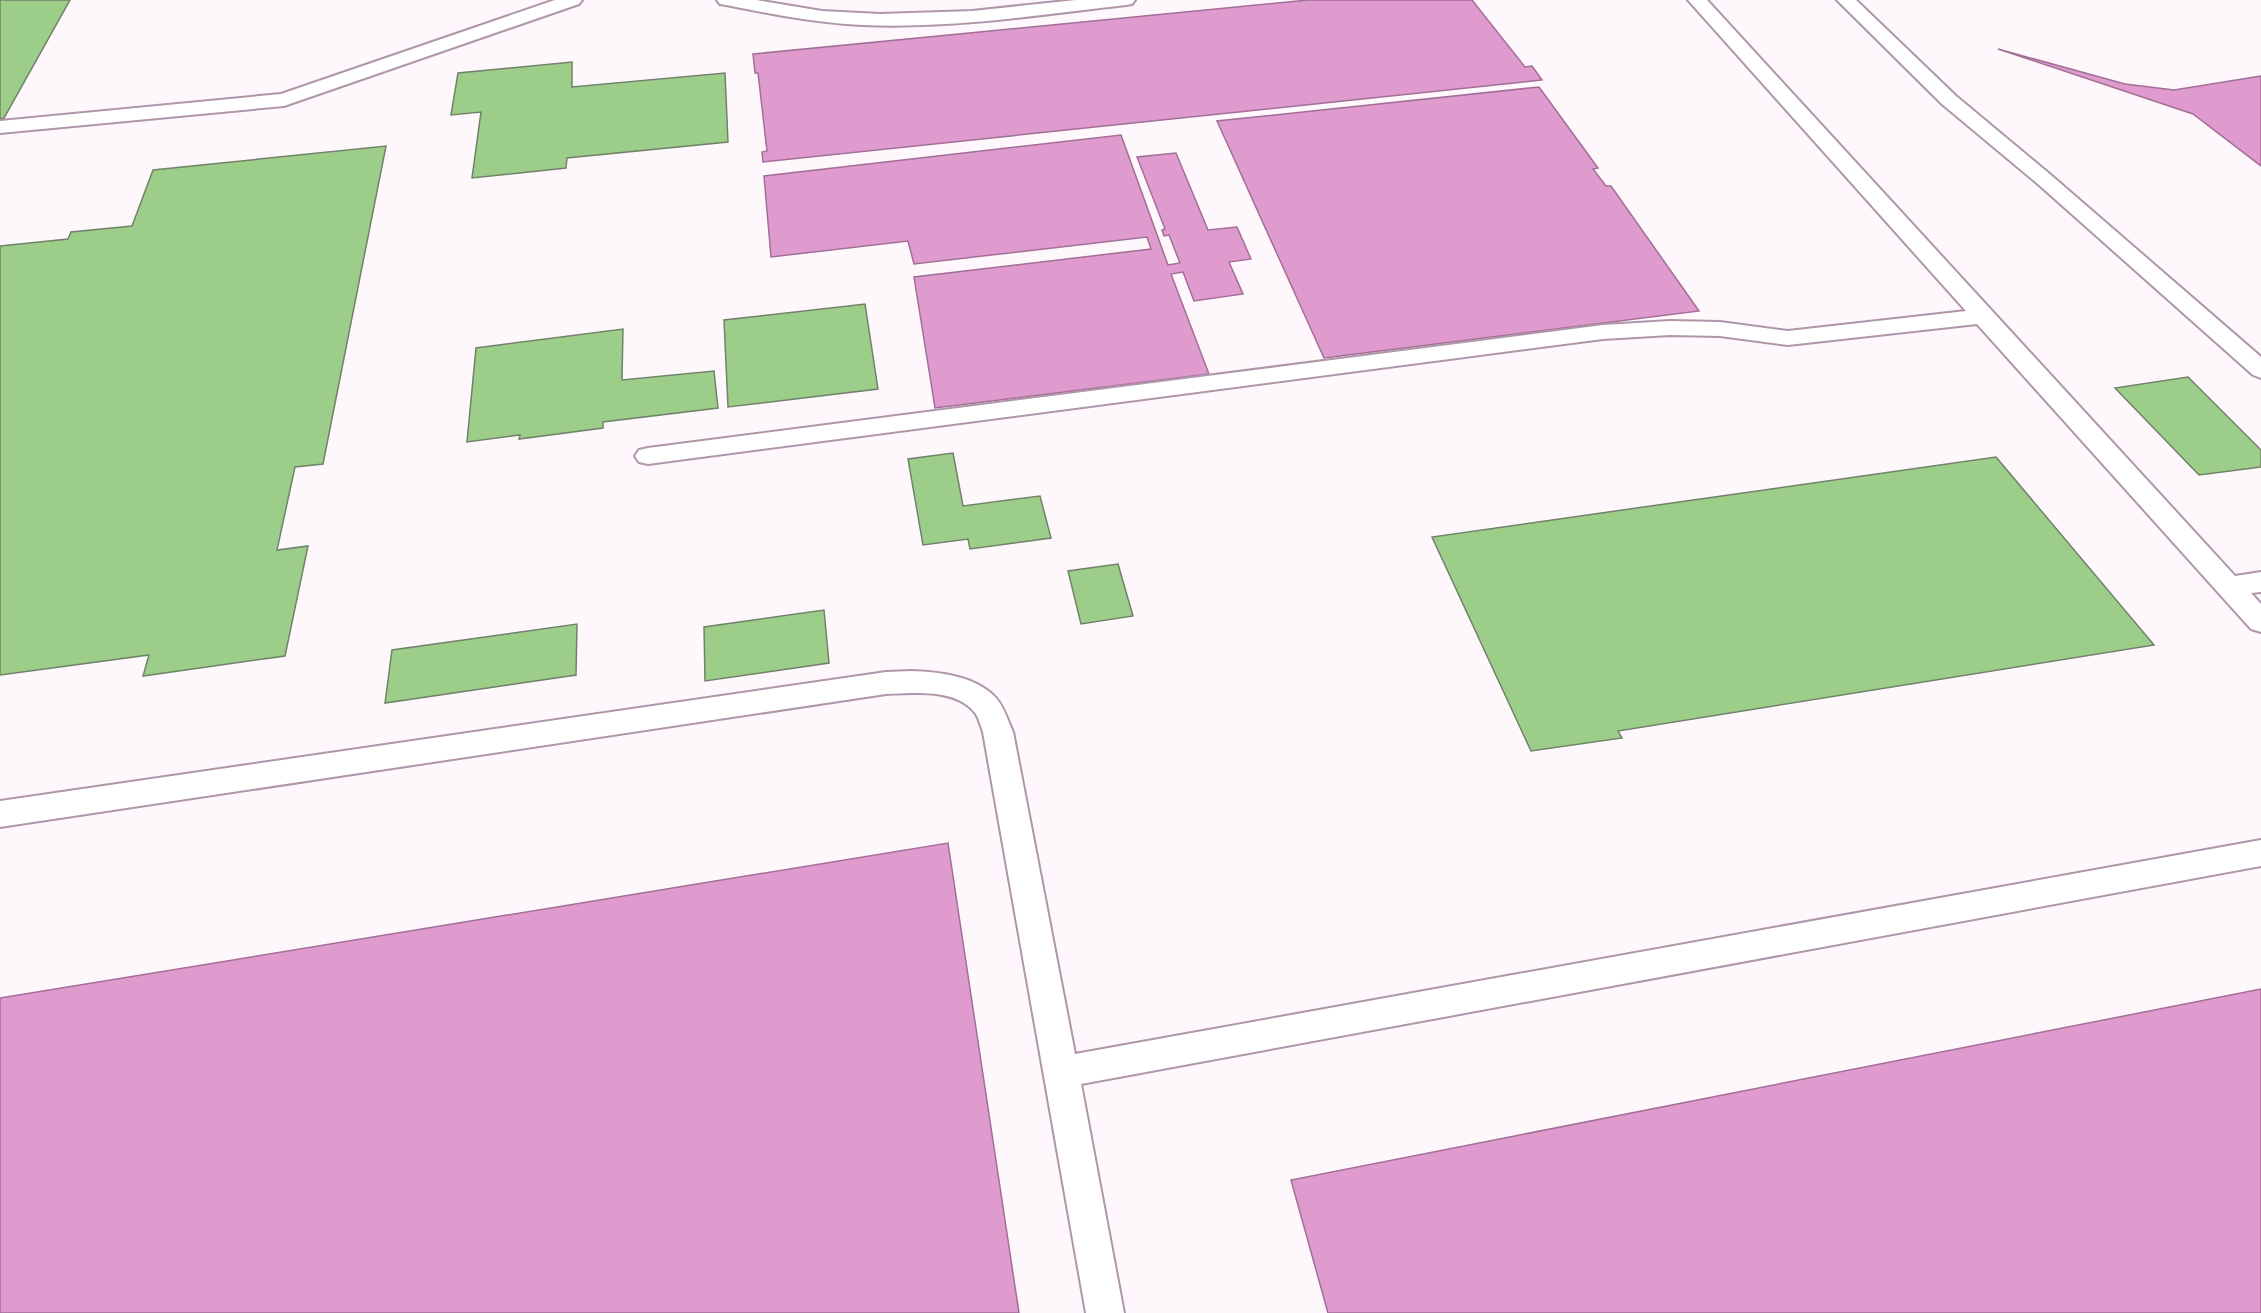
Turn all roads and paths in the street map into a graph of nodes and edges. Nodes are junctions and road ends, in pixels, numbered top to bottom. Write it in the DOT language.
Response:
graph roads {
  1 [pos="573,0"];
  2 [pos="726,0"];
  3 [pos="1126,0"];
  4 [pos="1697,0"];
  5 [pos="1846,0"];
  6 [pos="0,127"];
  7 [pos="1983,315"];
  8 [pos="2261,370"];
  9 [pos="648,456"];
  10 [pos="2261,582"];
  11 [pos="2229,587"];
  12 [pos="2261,622"];
  13 [pos="0,814"];
  14 [pos="2261,853"];
  15 [pos="1061,1072"];
  16 [pos="1105,1313"];
  1 -- 6 [label="lane"];
  2 -- 3 [label="lane"];
  4 -- 7 [label="lane"];
  5 -- 8 [label="lane"];
  7 -- 9 [label="lane"];
  7 -- 11 [label="lane"];
  10 -- 11 [label="lane"];
  11 -- 12 [label="lane"];
  13 -- 15 [label="lane"];
  14 -- 15 [label="lane"];
  15 -- 16 [label="lane"];
}
